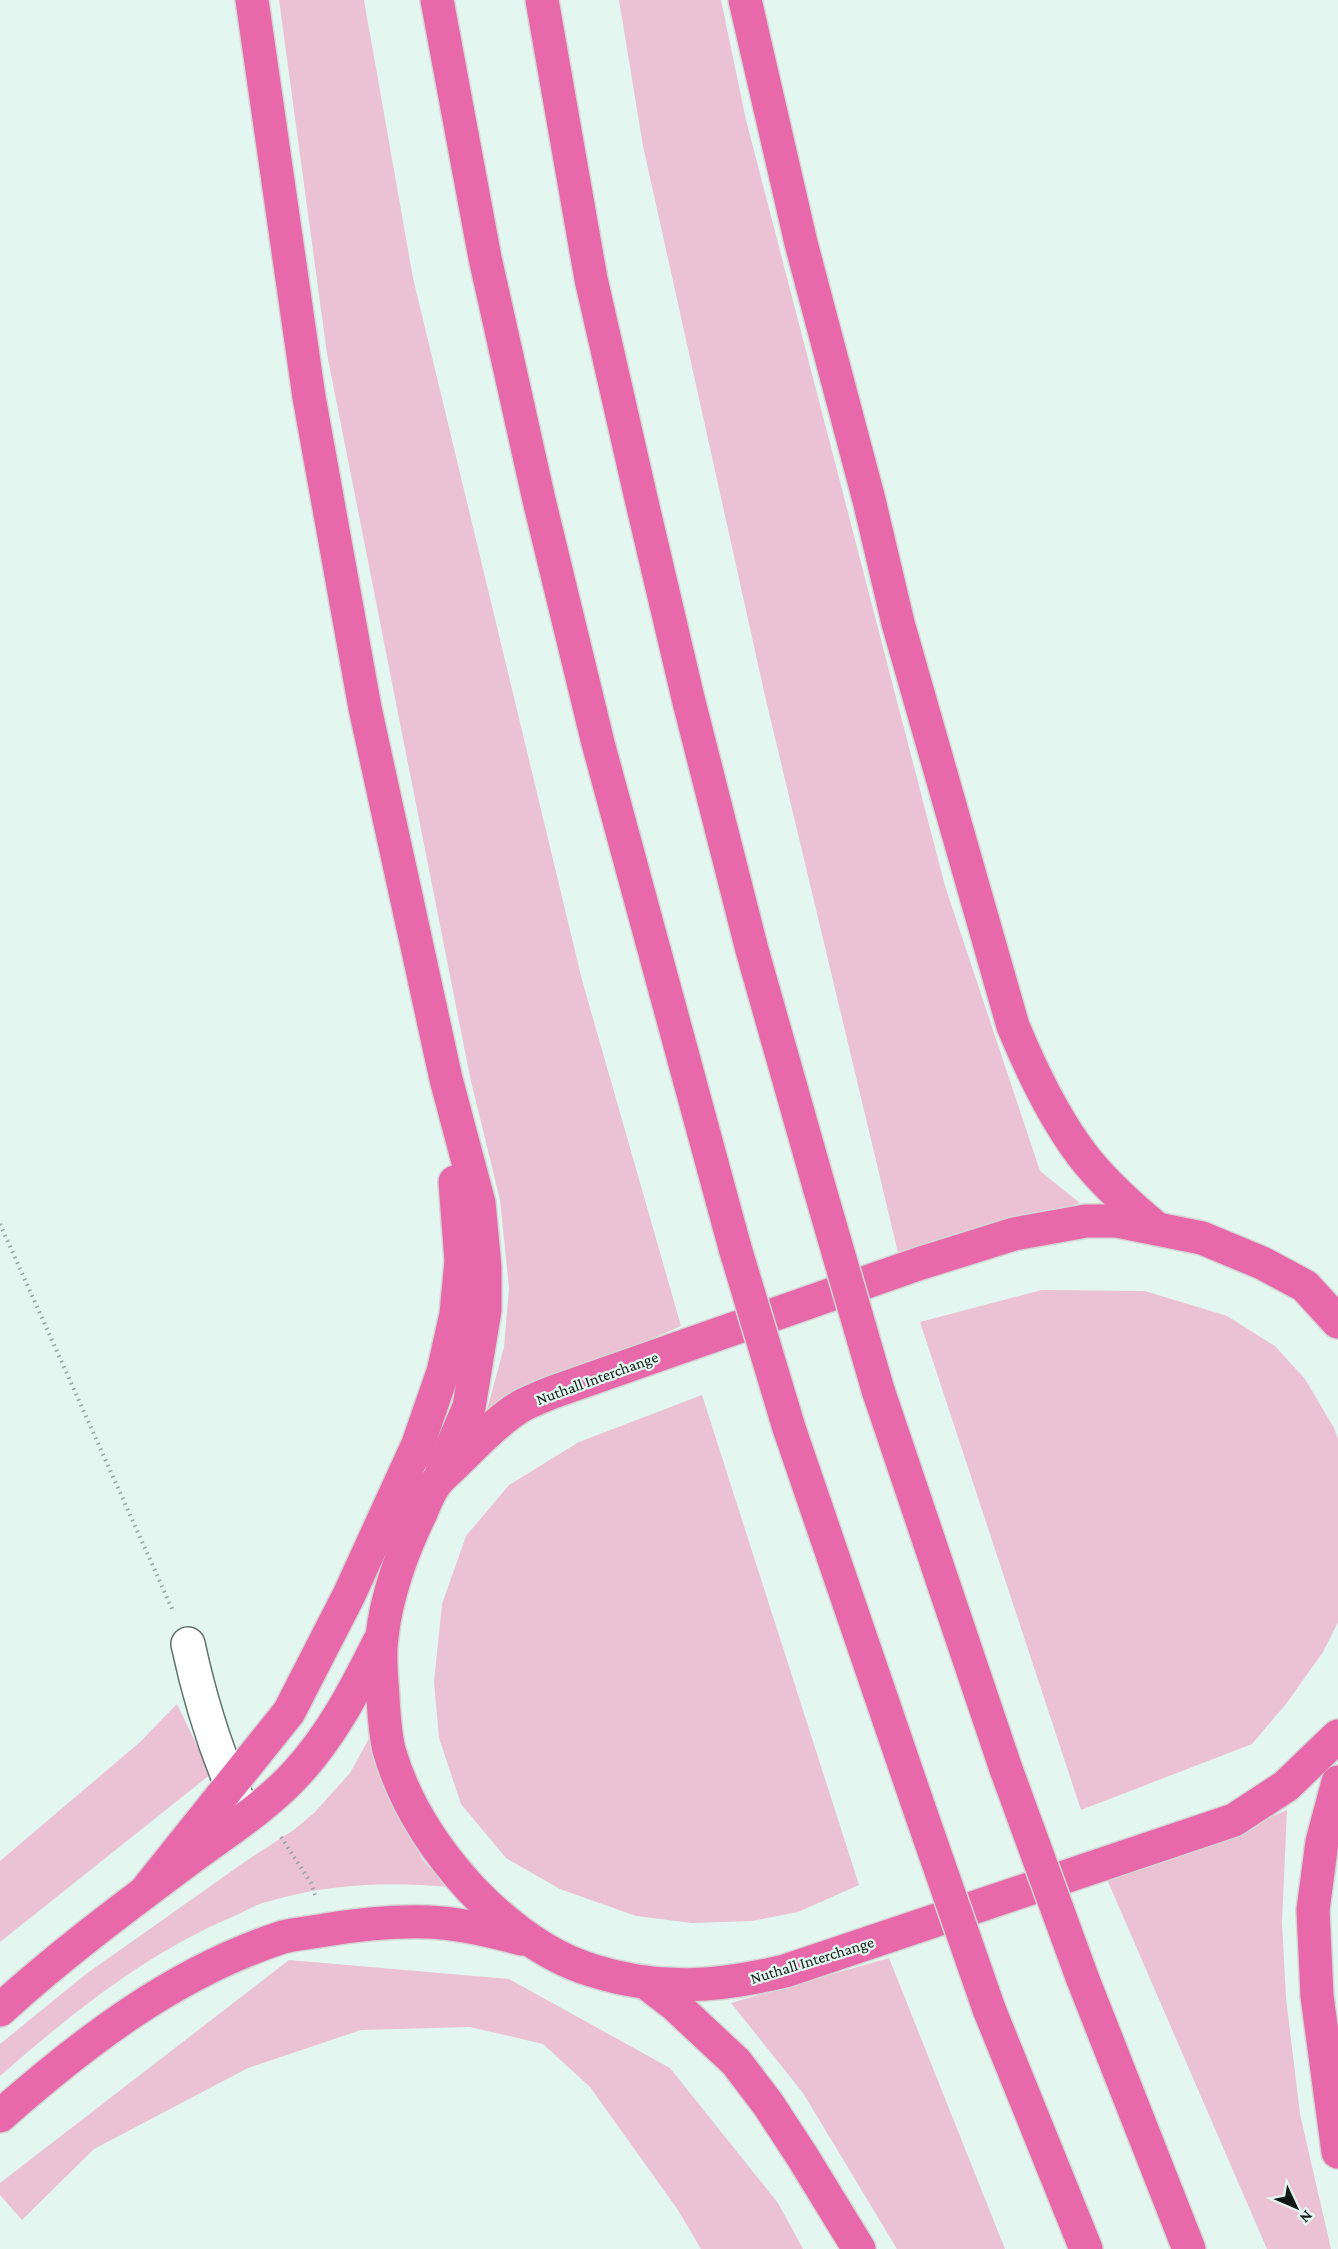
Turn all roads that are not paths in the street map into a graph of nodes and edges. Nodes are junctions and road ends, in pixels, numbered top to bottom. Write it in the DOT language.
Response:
graph roads {
  1 [pos="252,0"];
  2 [pos="437,0"];
  3 [pos="542,0"];
  4 [pos="745,0"];
  5 [pos="446,1079"];
  6 [pos="1155,1227"];
  7 [pos="1305,1286"];
  8 [pos="1338,1296"];
  9 [pos="1338,1322"];
  10 [pos="436,1483"];
  11 [pos="382,1638"];
  12 [pos="188,1644"];
  13 [pos="1338,1736"];
  14 [pos="1338,1782"];
  15 [pos="230,1784"];
  16 [pos="253,1812"];
  17 [pos="144,1893"];
  18 [pos="530,1941"];
  19 [pos="645,1982"];
  20 [pos="0,2010"];
  21 [pos="0,2116"];
  22 [pos="1338,2152"];
  23 [pos="859,2249"];
  24 [pos="1086,2249"];
  25 [pos="1189,2249"];
  1 -- 5 [label="highway"];
  2 -- 24 [label="highway, bridge"];
  3 -- 25 [label="highway, bridge"];
  4 -- 6 [label="highway"];
  5 -- 10 [label="highway"];
  5 -- 15 [label="highway"];
  6 -- 7 [label="highway, Nuthall Interchange"];
  6 -- 10 [label="highway, Nuthall Interchange"];
  7 -- 8 [label="highway"];
  7 -- 9 [label="highway, Nuthall Interchange"];
  10 -- 11 [label="highway, Nuthall Interchange"];
  11 -- 16 [label="highway"];
  11 -- 18 [label="highway, Nuthall Interchange"];
  12 -- 15 [label="lane"];
  13 -- 19 [label="highway, Nuthall Interchange"];
  14 -- 22 [label="highway"];
  15 -- 16 [label="lane"];
  15 -- 17 [label="highway"];
  16 -- 17 [label="highway"];
  17 -- 20 [label="highway"];
  18 -- 19 [label="highway, Nuthall Interchange"];
  18 -- 21 [label="highway"];
  19 -- 23 [label="highway"];
}
